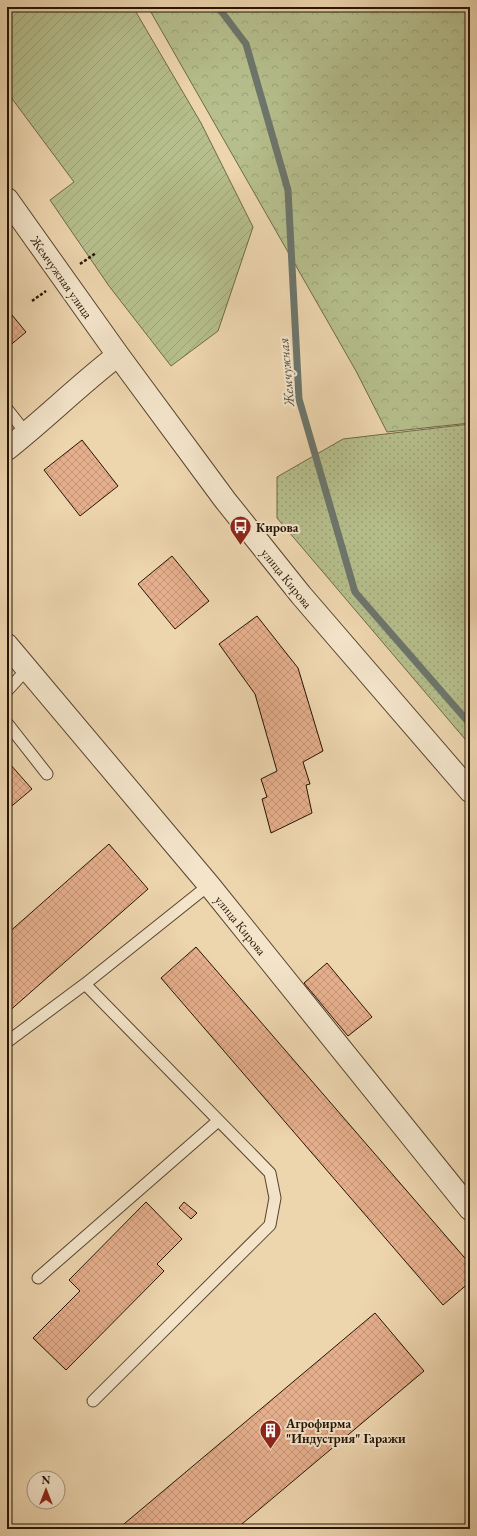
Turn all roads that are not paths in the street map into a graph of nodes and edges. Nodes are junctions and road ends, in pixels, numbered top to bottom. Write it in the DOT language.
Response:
graph roads {
  1 [pos="7,199"];
  2 [pos="118,355"];
  3 [pos="7,409"];
  4 [pos="26,434"];
  5 [pos="7,449"];
  6 [pos="7,645"];
  7 [pos="26,668"];
  8 [pos="7,691"];
  9 [pos="7,723"];
  10 [pos="47,774"];
  11 [pos="470,790"];
  12 [pos="209,885"];
  13 [pos="85,984"];
  14 [pos="7,1042"];
  15 [pos="218,1121"];
  16 [pos="470,1209"];
  17 [pos="38,1278"];
  18 [pos="93,1401"];
  1 -- 2 [label="street, Жемчужная улица"];
  2 -- 4 [label="street"];
  2 -- 11 [label="street, улица Кирова"];
  3 -- 4 [label="lane"];
  4 -- 5 [label="street"];
  6 -- 7 [label="street, улица Кирова"];
  7 -- 8 [label="lane"];
  7 -- 12 [label="street, улица Кирова"];
  9 -- 10 [label="lane"];
  12 -- 13 [label="lane"];
  12 -- 16 [label="street, улица Кирова"];
  13 -- 14 [label="lane"];
  13 -- 15 [label="lane"];
  15 -- 17 [label="lane"];
  15 -- 18 [label="lane"];
}
